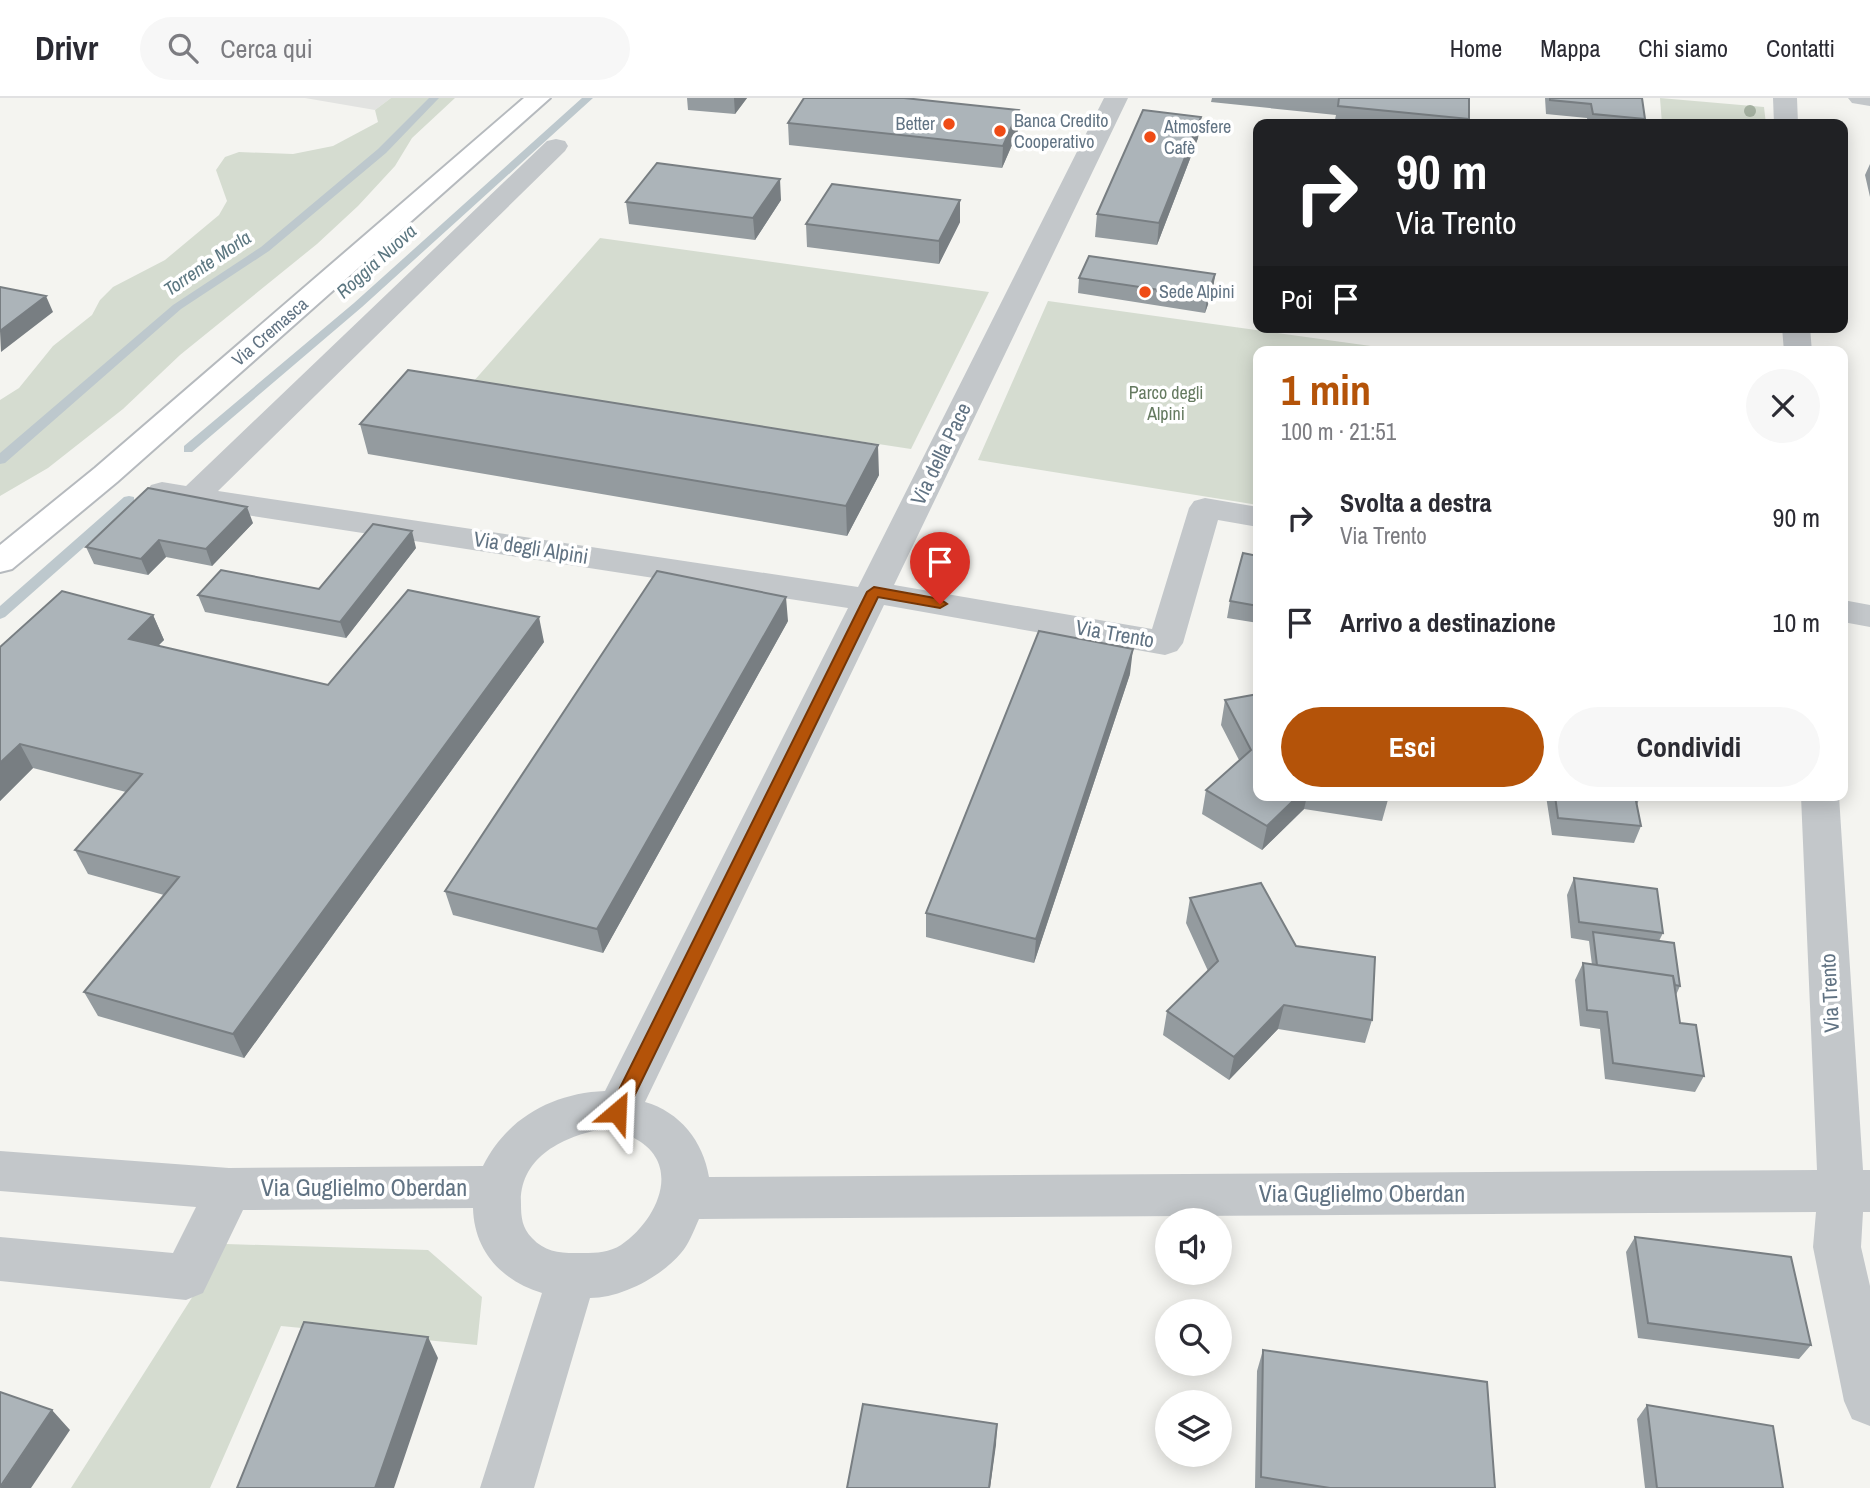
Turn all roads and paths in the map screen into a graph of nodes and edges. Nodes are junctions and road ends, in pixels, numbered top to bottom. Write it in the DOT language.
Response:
graph roads {
  1 [pos="538,98"];
  2 [pos="1116,98"];
  3 [pos="1785,98"];
  4 [pos="1860,98"];
  5 [pos="1870,99"];
  6 [pos="1786,119"];
  7 [pos="556,146"];
  8 [pos="1253,516"];
  9 [pos="0,562"];
  10 [pos="871,596"];
  11 [pos="1848,612"];
  12 [pos="1870,616"];
  13 [pos="1820,801"];
  14 [pos="617,1112"];
  15 [pos="0,1171"];
  16 [pos="498,1187"];
  17 [pos="229,1189"];
  18 [pos="1856,1191"];
  19 [pos="685,1198"];
  20 [pos="0,1259"];
  21 [pos="571,1278"];
  22 [pos="1870,1401"];
  23 [pos="507,1488"];
  1 -- 9 [label="main road, Via Cremasca"];
  2 -- 10 [label="street, Via della Pace"];
  3 -- 6 [label="street"];
  4 -- 5 [label="street"];
  7 -- 10 [label="street, Via degli Alpini"];
  8 -- 10 [label="street, Via Trento"];
  10 -- 14 [label="street, Via della Pace"];
  11 -- 12 [label="street"];
  13 -- 18 [label="street, Via Trento"];
  14 -- 16 [label="street, Via Guglielmo Oberdan"];
  14 -- 19 [label="street, Via Guglielmo Oberdan"];
  15 -- 17 [label="street, Via Guglielmo Oberdan"];
  16 -- 17 [label="street, Via Guglielmo Oberdan"];
  16 -- 21 [label="street, Via Guglielmo Oberdan"];
  17 -- 20 [label="street"];
  18 -- 19 [label="street, Via Guglielmo Oberdan"];
  18 -- 22 [label="street, Via Trento"];
  19 -- 21 [label="street, Via Guglielmo Oberdan"];
  21 -- 23 [label="street"];
}
